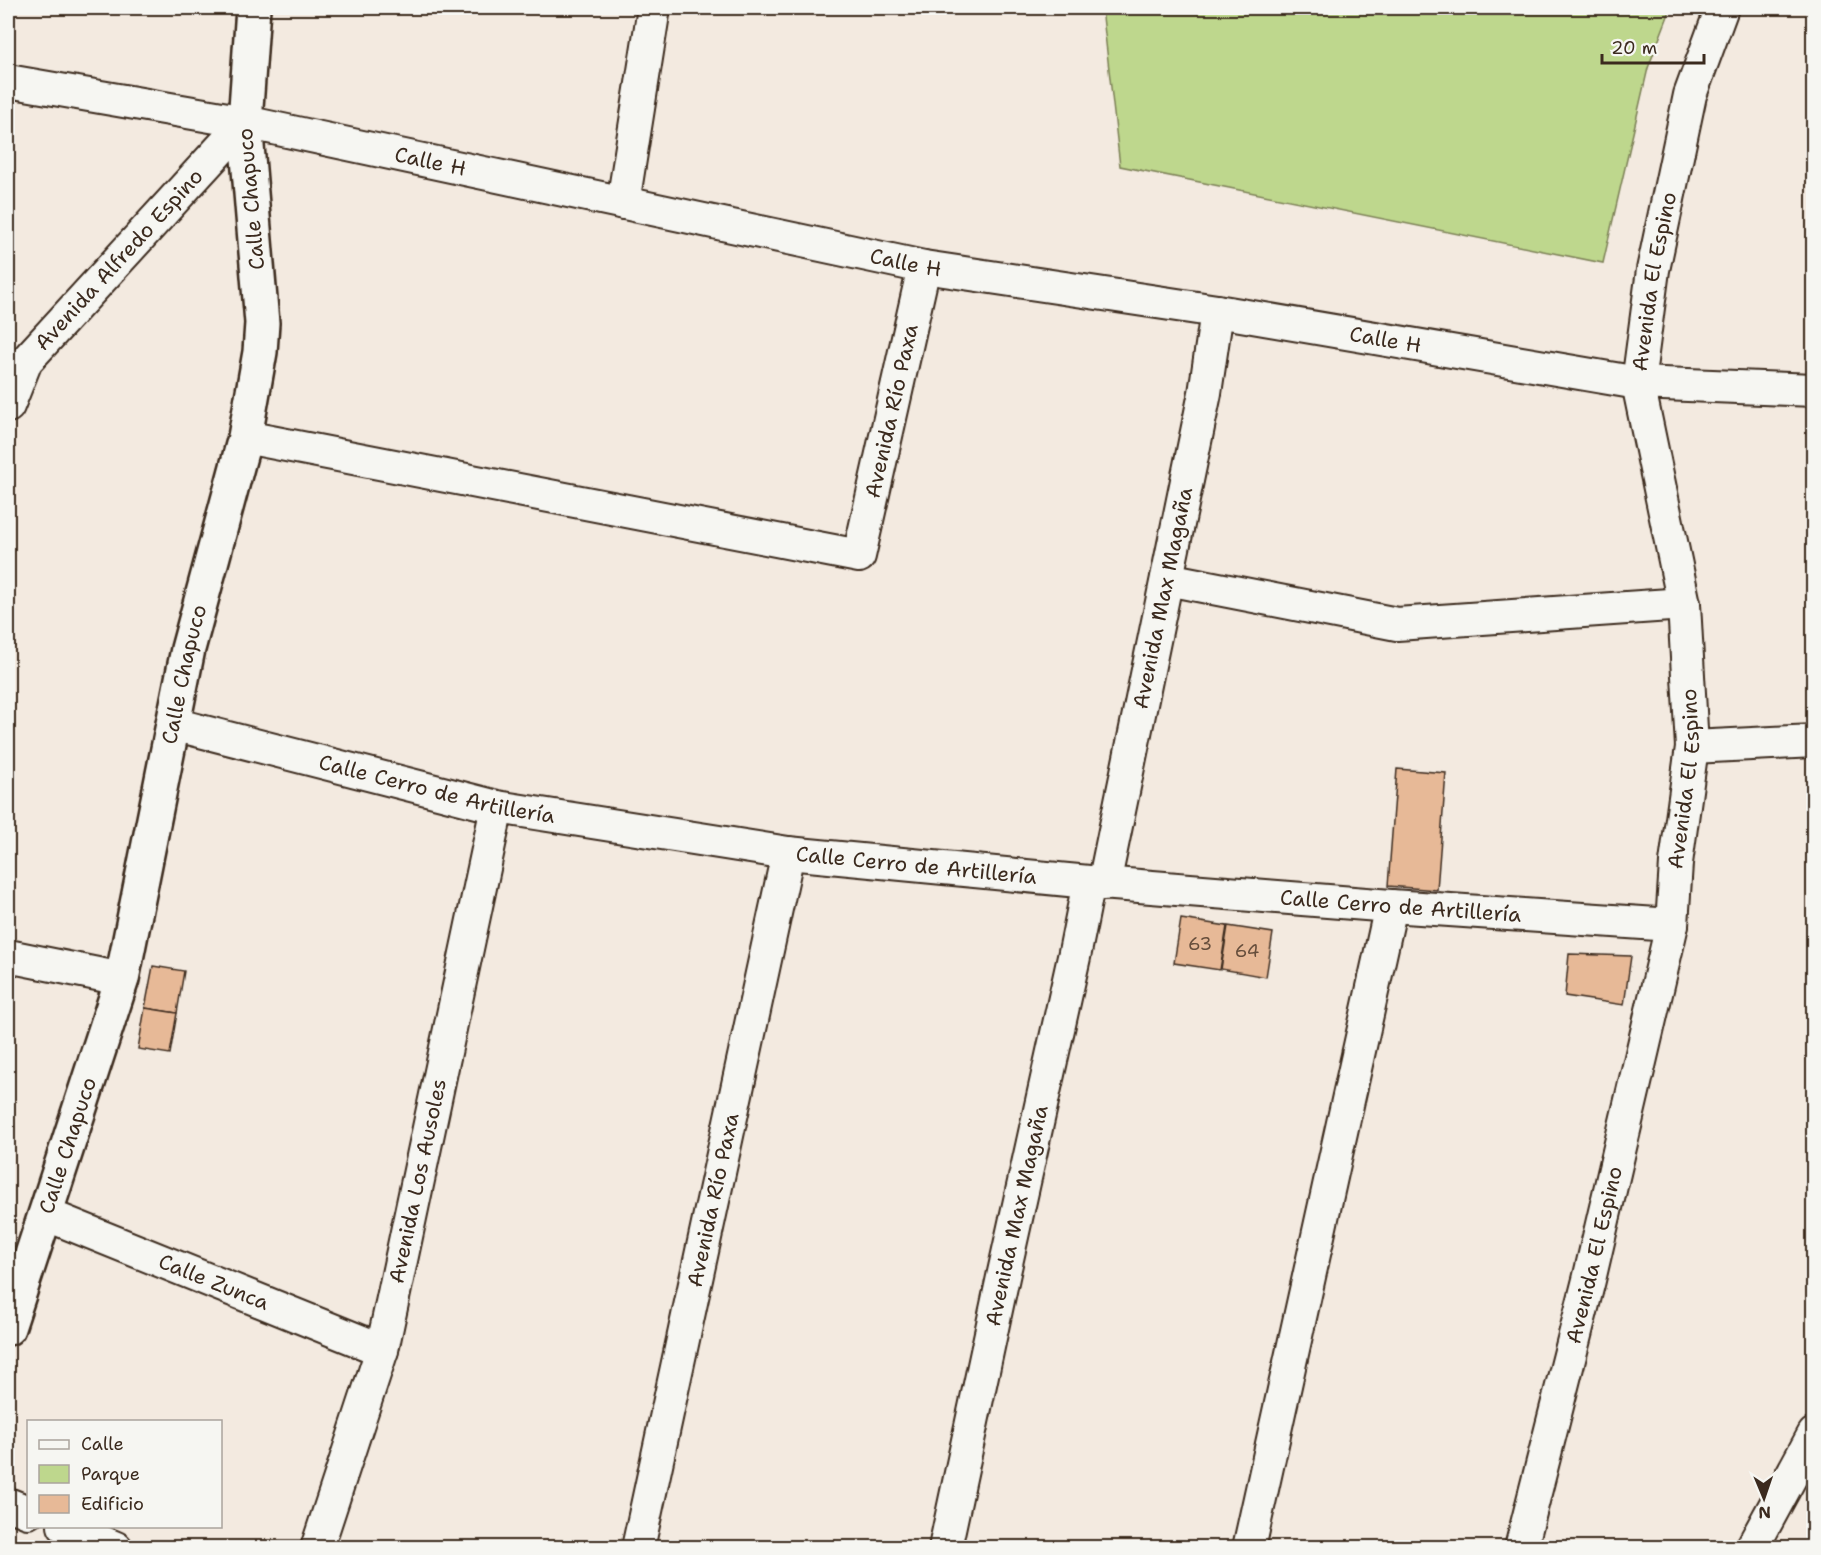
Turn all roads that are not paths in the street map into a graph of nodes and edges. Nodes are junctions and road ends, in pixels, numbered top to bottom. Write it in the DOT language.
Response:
graph roads {
  1 [pos="253,8"];
  2 [pos="654,8"];
  3 [pos="1722,8"];
  4 [pos="8,81"];
  5 [pos="245,122"];
  6 [pos="623,203"];
  7 [pos="924,267"];
  8 [pos="1217,311"];
  9 [pos="1638,383"];
  10 [pos="1814,390"];
  11 [pos="8,406"];
  12 [pos="245,437"];
  13 [pos="1167,579"];
  14 [pos="1684,604"];
  15 [pos="173,724"];
  16 [pos="1814,741"];
  17 [pos="1692,747"];
  18 [pos="497,807"];
  19 [pos="788,854"];
  20 [pos="1096,883"];
  21 [pos="1391,906"];
  22 [pos="1672,925"];
  23 [pos="8,956"];
  24 [pos="122,979"];
  25 [pos="45,1214"];
  26 [pos="8,1328"];
  27 [pos="382,1350"];
  28 [pos="1814,1434"];
  29 [pos="8,1504"];
  30 [pos="27,1512"];
  31 [pos="66,1528"];
  32 [pos="116,1548"];
  33 [pos="317,1548"];
  34 [pos="638,1548"];
  35 [pos="945,1548"];
  36 [pos="1249,1548"];
  37 [pos="1521,1548"];
  38 [pos="1752,1548"];
  1 -- 5 [label="street, Calle Chapuco"];
  2 -- 6 [label="street"];
  3 -- 9 [label="street, Avenida El Espino"];
  4 -- 5 [label="street, Calle H"];
  5 -- 6 [label="street, Calle H"];
  5 -- 11 [label="street, Avenida Alfredo Espino"];
  5 -- 12 [label="street, Calle Chapuco"];
  6 -- 7 [label="street, Calle H"];
  7 -- 8 [label="street, Calle H"];
  7 -- 12 [label="street, Avenida Río Paxa"];
  8 -- 9 [label="street, Calle H"];
  8 -- 13 [label="street, Avenida Max Magaña"];
  9 -- 10 [label="street, Calle H"];
  9 -- 14 [label="street, Avenida El Espino"];
  12 -- 15 [label="street, Calle Chapuco"];
  13 -- 14 [label="street"];
  13 -- 20 [label="street, Avenida Max Magaña"];
  14 -- 17 [label="street, Avenida El Espino"];
  15 -- 18 [label="street, Calle Cerro de Artillería"];
  15 -- 24 [label="street, Calle Chapuco"];
  16 -- 17 [label="street"];
  17 -- 22 [label="street, Avenida El Espino"];
  18 -- 19 [label="street, Calle Cerro de Artillería"];
  18 -- 27 [label="street, Avenida Los Ausoles"];
  19 -- 20 [label="street, Calle Cerro de Artillería"];
  19 -- 34 [label="street, Avenida Río Paxa"];
  20 -- 21 [label="street, Calle Cerro de Artillería"];
  20 -- 35 [label="street, Avenida Max Magaña"];
  21 -- 22 [label="street, Calle Cerro de Artillería"];
  21 -- 36 [label="street"];
  22 -- 37 [label="street, Avenida El Espino"];
  23 -- 24 [label="street"];
  24 -- 25 [label="street, Calle Chapuco"];
  25 -- 26 [label="street, Calle Chapuco"];
  25 -- 27 [label="street, Calle Zunca"];
  27 -- 33 [label="street, Avenida Los Ausoles"];
  28 -- 38 [label="street"];
  29 -- 30 [label="street"];
  31 -- 32 [label="street"];
}
